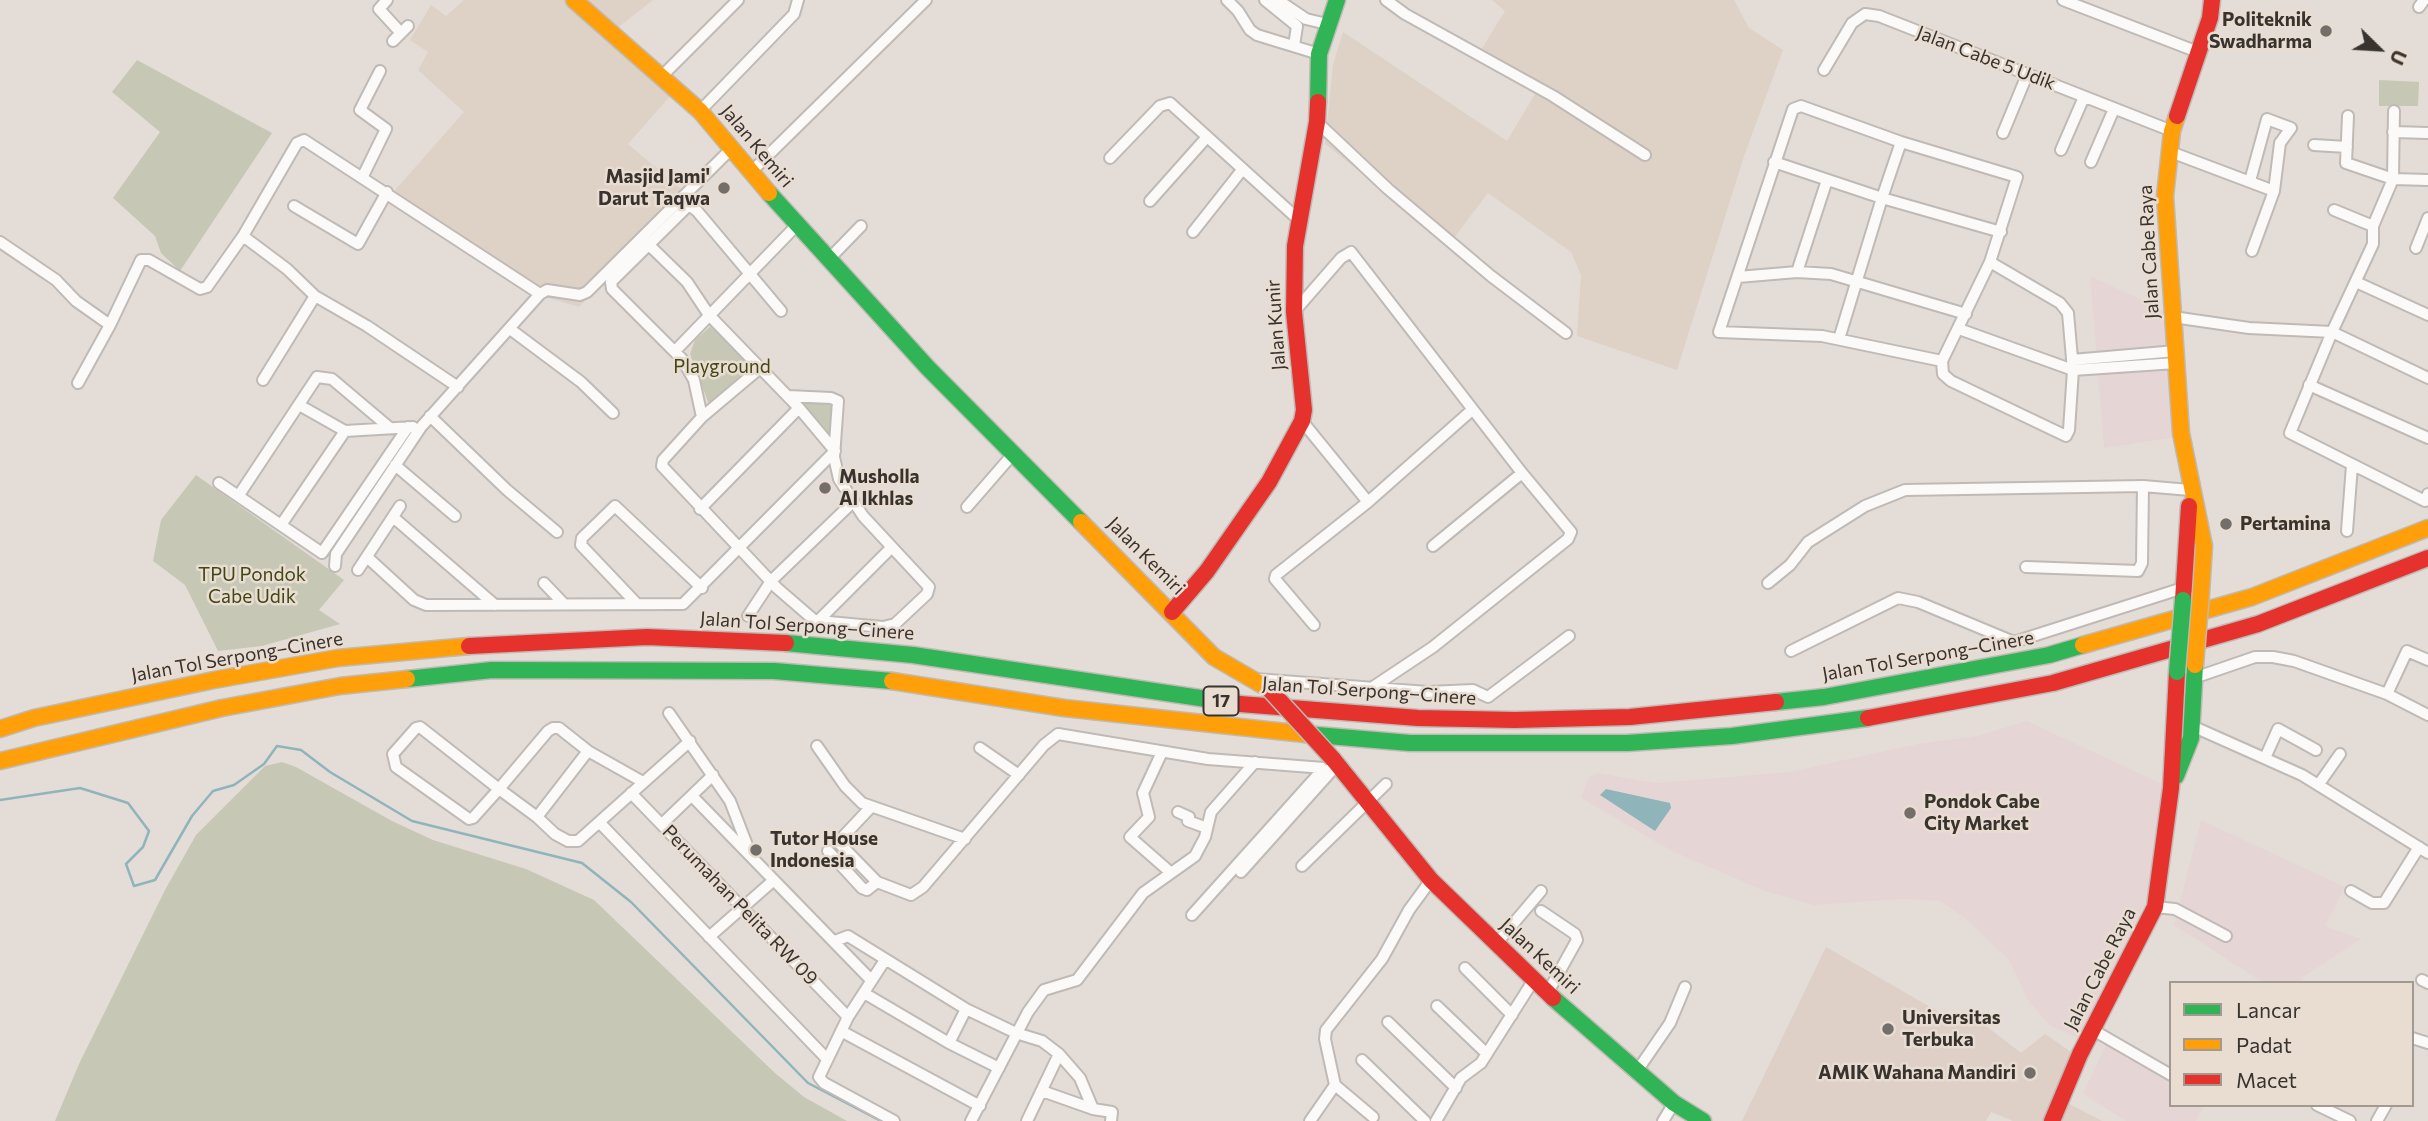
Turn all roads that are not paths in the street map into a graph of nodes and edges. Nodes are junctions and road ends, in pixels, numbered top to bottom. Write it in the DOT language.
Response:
graph roads {
  1 [pos="387,0"];
  2 [pos="574,0"];
  3 [pos="738,0"];
  4 [pos="798,0"];
  5 [pos="926,0"];
  6 [pos="1227,0"];
  7 [pos="1265,0"];
  8 [pos="1278,0"];
  9 [pos="1337,0"];
  10 [pos="1386,0"];
  11 [pos="2063,0"];
  12 [pos="2211,0"];
  13 [pos="2221,0"];
  14 [pos="2210,18"];
  15 [pos="1327,24"];
  16 [pos="401,33"];
  17 [pos="1294,46"];
  18 [pos="2197,52"];
  19 [pos="1319,54"];
  20 [pos="1824,70"];
  21 [pos="380,71"];
  22 [pos="2027,75"];
  23 [pos="661,77"];
  24 [pos="2084,97"];
  25 [pos="2114,109"];
  26 [pos="700,111"];
  27 [pos="2394,111"];
  28 [pos="2348,116"];
  29 [pos="1317,122"];
  30 [pos="2172,131"];
  31 [pos="2393,132"];
  32 [pos="2003,133"];
  33 [pos="2428,133"];
  34 [pos="1207,137"];
  35 [pos="1901,142"];
  36 [pos="2314,145"];
  37 [pos="2347,147"];
  38 [pos="730,150"];
  39 [pos="2061,150"];
  40 [pos="2168,151"];
  41 [pos="1645,155"];
  42 [pos="1110,158"];
  43 [pos="1774,162"];
  44 [pos="2091,162"];
  45 [pos="1242,170"];
  46 [pos="750,173"];
  47 [pos="363,176"];
  48 [pos="2393,179"];
  49 [pos="1827,180"];
  50 [pos="2428,180"];
  51 [pos="2250,181"];
  52 [pos="2274,191"];
  53 [pos="387,192"];
  54 [pos="1882,198"];
  55 [pos="1150,201"];
  56 [pos="294,206"];
  57 [pos="2334,210"];
  58 [pos="2428,218"];
  59 [pos="1299,219"];
  60 [pos="797,225"];
  61 [pos="861,226"];
  62 [pos="2373,226"];
  63 [pos="1193,232"];
  64 [pos="2001,232"];
  65 [pos="243,236"];
  66 [pos="0,242"];
  67 [pos="648,243"];
  68 [pos="2416,248"];
  69 [pos="2252,251"];
  70 [pos="828,260"];
  71 [pos="1990,262"];
  72 [pos="751,272"];
  73 [pos="1797,272"];
  74 [pos="1738,277"];
  75 [pos="1856,279"];
  76 [pos="2356,282"];
  77 [pos="540,294"];
  78 [pos="315,296"];
  79 [pos="781,311"];
  80 [pos="1294,312"];
  81 [pos="1966,314"];
  82 [pos="2428,315"];
  83 [pos="709,316"];
  84 [pos="2172,317"];
  85 [pos="110,325"];
  86 [pos="1959,329"];
  87 [pos="510,330"];
  88 [pos="2332,332"];
  89 [pos="1566,333"];
  90 [pos="1839,339"];
  91 [pos="674,351"];
  92 [pos="2176,357"];
  93 [pos="1942,360"];
  94 [pos="2073,365"];
  95 [pos="759,369"];
  96 [pos="2428,378"];
  97 [pos="263,380"];
  98 [pos="78,383"];
  99 [pos="2309,385"];
  100 [pos="458,387"];
  101 [pos="788,396"];
  102 [pos="299,405"];
  103 [pos="799,408"];
  104 [pos="1472,410"];
  105 [pos="613,413"];
  106 [pos="430,416"];
  107 [pos="702,417"];
  108 [pos="1302,421"];
  109 [pos="408,427"];
  110 [pos="421,427"];
  111 [pos="390,428"];
  112 [pos="345,431"];
  113 [pos="2428,438"];
  114 [pos="835,451"];
  115 [pos="1013,454"];
  116 [pos="395,465"];
  117 [pos="2352,465"];
  118 [pos="1522,474"];
  119 [pos="219,483"];
  120 [pos="2143,486"];
  121 [pos="2190,490"];
  122 [pos="2428,494"];
  123 [pos="239,495"];
  124 [pos="853,502"];
  125 [pos="1368,502"];
  126 [pos="400,506"];
  127 [pos="967,507"];
  128 [pos="700,509"];
  129 [pos="455,516"];
  130 [pos="393,517"];
  131 [pos="281,525"];
  132 [pos="2428,528"];
  133 [pos="2347,531"];
  134 [pos="557,532"];
  135 [pos="1433,546"];
  136 [pos="737,548"];
  137 [pos="890,549"];
  138 [pos="367,557"];
  139 [pos="2428,558"];
  140 [pos="335,566"];
  141 [pos="2026,567"];
  142 [pos="358,570"];
  143 [pos="771,581"];
  144 [pos="544,583"];
  145 [pos="1768,583"];
  146 [pos="702,588"];
  147 [pos="2183,594"];
  148 [pos="563,603"];
  149 [pos="637,604"];
  150 [pos="495,606"];
  151 [pos="1172,612"];
  152 [pos="748,616"];
  153 [pos="818,621"];
  154 [pos="1314,625"];
  155 [pos="1569,636"];
  156 [pos="1791,651"];
  157 [pos="2428,660"];
  158 [pos="2195,671"];
  159 [pos="1262,684"];
  160 [pos="1370,689"];
  161 [pos="2387,694"];
  162 [pos="669,713"];
  163 [pos="2428,715"];
  164 [pos="2192,726"];
  165 [pos="0,729"];
  166 [pos="690,741"];
  167 [pos="817,746"];
  168 [pos="980,748"];
  169 [pos="2316,750"];
  170 [pos="588,751"];
  171 [pos="1162,752"];
  172 [pos="2340,754"];
  173 [pos="2265,758"];
  174 [pos="0,761"];
  175 [pos="1255,762"];
  176 [pos="1333,765"];
  177 [pos="713,775"];
  178 [pos="1019,775"];
  179 [pos="643,782"];
  180 [pos="1386,784"];
  181 [pos="2319,784"];
  182 [pos="2171,788"];
  183 [pos="499,789"];
  184 [pos="632,793"];
  185 [pos="693,797"];
  186 [pos="1369,800"];
  187 [pos="871,807"];
  188 [pos="1178,812"];
  189 [pos="537,817"];
  190 [pos="600,823"];
  191 [pos="662,824"];
  192 [pos="1207,828"];
  193 [pos="965,839"];
  194 [pos="2423,850"];
  195 [pos="828,851"];
  196 [pos="750,853"];
  197 [pos="1302,866"];
  198 [pos="1241,872"];
  199 [pos="1170,873"];
  200 [pos="774,880"];
  201 [pos="1431,880"];
  202 [pos="877,882"];
  203 [pos="1541,891"];
  204 [pos="2351,891"];
  205 [pos="741,907"];
  206 [pos="2155,907"];
  207 [pos="1541,911"];
  208 [pos="1192,915"];
  209 [pos="2226,936"];
  210 [pos="709,937"];
  211 [pos="835,941"];
  212 [pos="1496,944"];
  213 [pos="885,960"];
  214 [pos="1465,968"];
  215 [pos="871,980"];
  216 [pos="1533,981"];
  217 [pos="1685,987"];
  218 [pos="864,993"];
  219 [pos="1547,994"];
  220 [pos="1437,1006"];
  221 [pos="966,1009"];
  222 [pos="1512,1015"];
  223 [pos="848,1017"];
  224 [pos="1388,1022"];
  225 [pos="2093,1030"];
  226 [pos="841,1031"];
  227 [pos="1016,1033"];
  228 [pos="949,1043"];
  229 [pos="1059,1054"];
  230 [pos="1487,1054"];
  231 [pos="827,1058"];
  232 [pos="1362,1060"];
  233 [pos="999,1068"];
  234 [pos="1637,1070"];
  235 [pos="2169,1074"];
  236 [pos="1335,1085"];
  237 [pos="1456,1088"];
  238 [pos="1042,1091"];
  239 [pos="1674,1103"];
  240 [pos="979,1106"];
  241 [pos="2321,1107"];
  242 [pos="1093,1109"];
  243 [pos="1373,1116"];
  244 [pos="894,1121"];
  245 [pos="971,1121"];
  246 [pos="1027,1121"];
  247 [pos="1111,1121"];
  248 [pos="1310,1121"];
  249 [pos="1424,1121"];
  250 [pos="1436,1121"];
  251 [pos="1662,1121"];
  252 [pos="1703,1121"];
  253 [pos="2052,1121"];
  254 [pos="2350,1121"];
  1 -- 16 [label="street"];
  2 -- 23 [label="main road, Jalan Kemiri"];
  3 -- 23 [label="street"];
  4 -- 26 [label="street"];
  5 -- 46 [label="street"];
  6 -- 17 [label="street"];
  7 -- 17 [label="street"];
  8 -- 15 [label="street"];
  9 -- 15 [label="main road, Jalan Kunir"];
  10 -- 41 [label="street"];
  11 -- 18 [label="street"];
  12 -- 14 [label="main road, Jalan Cabe Raya"];
  13 -- 14 [label="main road, Jalan Cabe Raya"];
  14 -- 18 [label="main road, Jalan Cabe Raya"];
  15 -- 19 [label="main road, Jalan Kunir"];
  17 -- 19 [label="street"];
  18 -- 30 [label="main road, Jalan Cabe Raya"];
  19 -- 29 [label="main road, Jalan Kunir"];
  20 -- 22 [label="street, Jalan Cabe 5 Udik"];
  21 -- 47 [label="street"];
  22 -- 24 [label="street, Jalan Cabe 5 Udik"];
  22 -- 32 [label="street"];
  23 -- 26 [label="main road, Jalan Kemiri"];
  24 -- 25 [label="street, Jalan Cabe 5 Udik"];
  24 -- 39 [label="street"];
  25 -- 30 [label="street, Jalan Cabe 5 Udik"];
  25 -- 44 [label="street"];
  26 -- 38 [label="main road, Jalan Kemiri"];
  27 -- 31 [label="street"];
  28 -- 37 [label="street"];
  29 -- 59 [label="main road, Jalan Kunir"];
  29 -- 89 [label="street"];
  30 -- 40 [label="main road, Jalan Cabe Raya"];
  31 -- 33 [label="street"];
  31 -- 48 [label="street"];
  34 -- 42 [label="street"];
  34 -- 45 [label="street"];
  34 -- 55 [label="street"];
  35 -- 43 [label="street"];
  35 -- 54 [label="street"];
  35 -- 64 [label="street"];
  36 -- 37 [label="street"];
  37 -- 48 [label="street"];
  38 -- 46 [label="main road, Jalan Kemiri"];
  38 -- 77 [label="street"];
  40 -- 51 [label="street"];
  40 -- 84 [label="main road, Jalan Cabe Raya"];
  43 -- 49 [label="street"];
  43 -- 74 [label="street"];
  45 -- 59 [label="street"];
  45 -- 63 [label="street"];
  46 -- 60 [label="main road, Jalan Kemiri"];
  47 -- 53 [label="street"];
  47 -- 65 [label="street"];
  48 -- 50 [label="street"];
  48 -- 62 [label="street"];
  49 -- 54 [label="street"];
  49 -- 73 [label="street"];
  51 -- 52 [label="street"];
  51 -- 52 [label="street"];
  52 -- 69 [label="street"];
  53 -- 56 [label="street"];
  53 -- 77 [label="street"];
  54 -- 64 [label="street"];
  54 -- 75 [label="street"];
  57 -- 62 [label="street"];
  58 -- 68 [label="street"];
  59 -- 80 [label="main road, Jalan Kunir"];
  60 -- 70 [label="main road, Jalan Kemiri"];
  60 -- 72 [label="street"];
  61 -- 70 [label="street"];
  62 -- 76 [label="street"];
  64 -- 71 [label="street"];
  65 -- 78 [label="street"];
  65 -- 85 [label="street"];
  66 -- 85 [label="street"];
  67 -- 72 [label="street"];
  67 -- 83 [label="street"];
  67 -- 91 [label="street"];
  70 -- 115 [label="main road, Jalan Kemiri"];
  71 -- 81 [label="street"];
  71 -- 94 [label="street"];
  72 -- 79 [label="street"];
  72 -- 83 [label="street"];
  73 -- 74 [label="street"];
  73 -- 75 [label="street"];
  74 -- 90 [label="street"];
  75 -- 81 [label="street"];
  75 -- 90 [label="street"];
  76 -- 82 [label="street"];
  76 -- 88 [label="street"];
  77 -- 87 [label="street"];
  78 -- 97 [label="street"];
  78 -- 100 [label="street"];
  80 -- 104 [label="street"];
  80 -- 108 [label="main road, Jalan Kunir"];
  81 -- 86 [label="street"];
  83 -- 91 [label="street"];
  83 -- 95 [label="street"];
  84 -- 88 [label="street"];
  84 -- 92 [label="main road, Jalan Cabe Raya"];
  85 -- 98 [label="street"];
  86 -- 93 [label="street"];
  86 -- 94 [label="street"];
  87 -- 100 [label="street"];
  87 -- 105 [label="street"];
  88 -- 96 [label="street"];
  88 -- 99 [label="street"];
  90 -- 93 [label="street"];
  91 -- 107 [label="street"];
  92 -- 94 [label="street"];
  92 -- 121 [label="main road, Jalan Cabe Raya"];
  93 -- 94 [label="street"];
  95 -- 101 [label="street"];
  95 -- 107 [label="street"];
  99 -- 113 [label="street"];
  99 -- 117 [label="street"];
  100 -- 106 [label="street"];
  101 -- 103 [label="street"];
  101 -- 114 [label="street"];
  102 -- 111 [label="street"];
  102 -- 112 [label="street"];
  102 -- 123 [label="street"];
  103 -- 114 [label="street"];
  103 -- 128 [label="street"];
  104 -- 118 [label="street"];
  104 -- 125 [label="street"];
  106 -- 110 [label="street"];
  106 -- 134 [label="street"];
  107 -- 128 [label="street"];
  108 -- 125 [label="street"];
  108 -- 151 [label="main road, Jalan Kunir"];
  109 -- 110 [label="street"];
  109 -- 111 [label="street"];
  109 -- 131 [label="street"];
  110 -- 116 [label="street"];
  111 -- 112 [label="street"];
  112 -- 131 [label="street"];
  114 -- 124 [label="street"];
  114 -- 136 [label="street"];
  115 -- 127 [label="street"];
  115 -- 151 [label="main road, Jalan Kemiri"];
  116 -- 129 [label="street"];
  116 -- 140 [label="street"];
  117 -- 122 [label="street"];
  117 -- 133 [label="street"];
  118 -- 135 [label="street"];
  118 -- 160 [label="street"];
  119 -- 123 [label="street"];
  120 -- 121 [label="street"];
  120 -- 141 [label="street"];
  120 -- 145 [label="street"];
  121 -- 147 [label="main road, Jalan Cabe Raya"];
  121 -- 158 [label="main road, Jalan Cabe Raya, bridge"];
  123 -- 131 [label="street"];
  124 -- 137 [label="street"];
  124 -- 143 [label="street"];
  125 -- 154 [label="street"];
  126 -- 130 [label="street"];
  128 -- 136 [label="street"];
  130 -- 138 [label="street"];
  130 -- 150 [label="street"];
  132 -- 165 [label="main road, Jalan Tol Serpong–Cinere / 17"];
  136 -- 143 [label="street"];
  136 -- 146 [label="street"];
  137 -- 153 [label="street"];
  137 -- 153 [label="street"];
  138 -- 142 [label="street"];
  138 -- 150 [label="street"];
  139 -- 174 [label="main road, 17"];
  143 -- 152 [label="street"];
  143 -- 153 [label="street"];
  144 -- 148 [label="street"];
  146 -- 149 [label="street"];
  146 -- 149 [label="street"];
  147 -- 156 [label="street"];
  147 -- 182 [label="main road, Jalan Cabe Raya, bridge"];
  148 -- 149 [label="street"];
  148 -- 150 [label="street"];
  151 -- 159 [label="main road, Jalan Kemiri"];
  155 -- 160 [label="street"];
  157 -- 161 [label="street"];
  158 -- 161 [label="street"];
  158 -- 164 [label="main road, Jalan Cabe Raya"];
  159 -- 160 [label="street"];
  159 -- 176 [label="main road, Jalan Kemiri, bridge"];
  161 -- 163 [label="street"];
  162 -- 166 [label="street"];
  164 -- 173 [label="street"];
  164 -- 182 [label="main road, Jalan Cabe Raya"];
  166 -- 177 [label="street"];
  166 -- 179 [label="street"];
  167 -- 187 [label="street"];
  168 -- 178 [label="street"];
  169 -- 173 [label="street"];
  170 -- 179 [label="street"];
  170 -- 183 [label="street"];
  170 -- 189 [label="street"];
  171 -- 175 [label="street"];
  171 -- 178 [label="street"];
  171 -- 199 [label="street"];
  172 -- 181 [label="street"];
  173 -- 181 [label="street"];
  175 -- 176 [label="street"];
  175 -- 192 [label="street"];
  176 -- 186 [label="main road, Jalan Kemiri"];
  176 -- 198 [label="street"];
  176 -- 208 [label="street"];
  177 -- 185 [label="street"];
  177 -- 196 [label="street"];
  178 -- 193 [label="street"];
  179 -- 184 [label="street"];
  180 -- 186 [label="street"];
  181 -- 194 [label="street"];
  182 -- 206 [label="main road, Jalan Cabe Raya"];
  183 -- 183 [label="street"];
  183 -- 189 [label="street"];
  184 -- 190 [label="street"];
  184 -- 191 [label="street, Perumahan Pelita RW 09"];
  185 -- 191 [label="street"];
  185 -- 196 [label="street"];
  186 -- 197 [label="street"];
  186 -- 201 [label="main road, Jalan Kemiri"];
  187 -- 193 [label="street"];
  187 -- 202 [label="street"];
  188 -- 192 [label="street"];
  189 -- 190 [label="street"];
  190 -- 210 [label="street"];
  191 -- 205 [label="street, Perumahan Pelita RW 09"];
  192 -- 199 [label="street"];
  193 -- 202 [label="street"];
  194 -- 204 [label="street"];
  195 -- 202 [label="street"];
  196 -- 200 [label="street"];
  199 -- 227 [label="street"];
  200 -- 205 [label="street"];
  200 -- 211 [label="street"];
  201 -- 212 [label="main road, Jalan Kemiri"];
  201 -- 236 [label="street"];
  203 -- 212 [label="street"];
  205 -- 210 [label="street"];
  205 -- 223 [label="street, Perumahan Pelita RW 09"];
  206 -- 209 [label="street"];
  206 -- 225 [label="main road, Jalan Cabe Raya"];
  207 -- 219 [label="street"];
  210 -- 231 [label="street"];
  211 -- 213 [label="street"];
  211 -- 215 [label="street"];
  212 -- 216 [label="main road, Jalan Kemiri"];
  213 -- 215 [label="street"];
  213 -- 221 [label="street"];
  214 -- 222 [label="street"];
  215 -- 218 [label="street"];
  216 -- 219 [label="main road, Jalan Kemiri"];
  216 -- 222 [label="street"];
  217 -- 234 [label="street"];
  218 -- 223 [label="street"];
  218 -- 228 [label="street"];
  219 -- 234 [label="main road, Jalan Kemiri"];
  220 -- 230 [label="street"];
  221 -- 227 [label="street"];
  221 -- 228 [label="street"];
  222 -- 230 [label="street"];
  223 -- 226 [label="street"];
  224 -- 237 [label="street"];
  225 -- 235 [label="street"];
  225 -- 253 [label="main road, Jalan Cabe Raya"];
  226 -- 231 [label="street"];
  226 -- 240 [label="street"];
  227 -- 229 [label="street"];
  227 -- 233 [label="street"];
  228 -- 233 [label="street"];
  229 -- 238 [label="street"];
  229 -- 242 [label="street"];
  230 -- 237 [label="street"];
  231 -- 244 [label="street"];
  232 -- 249 [label="street"];
  233 -- 240 [label="street"];
  234 -- 239 [label="main road, Jalan Kemiri"];
  236 -- 243 [label="street"];
  236 -- 248 [label="street"];
  237 -- 250 [label="street"];
  238 -- 242 [label="street"];
  238 -- 246 [label="street"];
  239 -- 251 [label="street"];
  239 -- 252 [label="main road, Jalan Kemiri"];
  240 -- 245 [label="street"];
  241 -- 254 [label="street"];
  242 -- 247 [label="street"];
}
